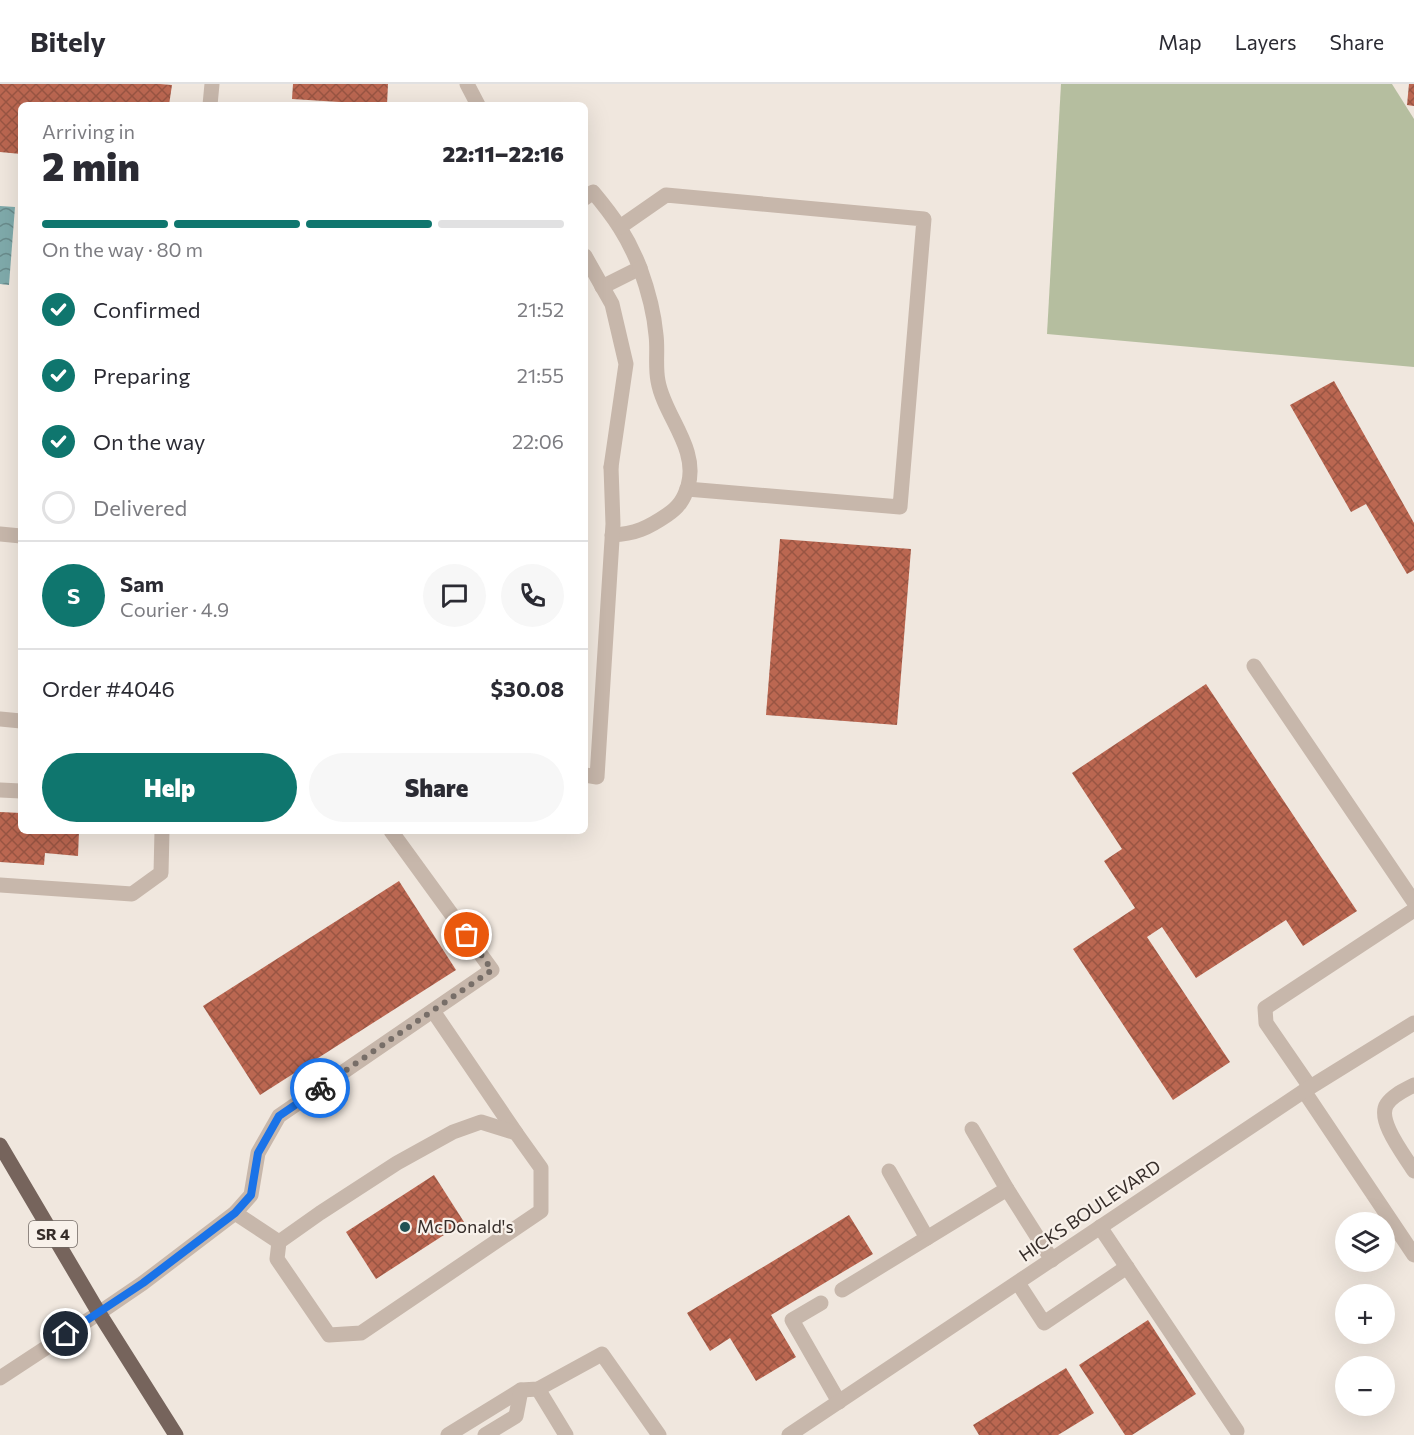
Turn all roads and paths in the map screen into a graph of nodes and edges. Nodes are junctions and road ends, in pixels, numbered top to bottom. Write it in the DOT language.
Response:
graph roads {
  1 [pos="212,84"];
  2 [pos="467,84"];
  3 [pos="210,102"];
  4 [pos="476,102"];
  5 [pos="588,196"];
  6 [pos="620,227"];
  7 [pos="588,261"];
  8 [pos="640,268"];
  9 [pos="602,287"];
  10 [pos="687,489"];
  11 [pos="0,534"];
  12 [pos="612,535"];
  13 [pos="18,536"];
  14 [pos="1254,666"];
  15 [pos="0,719"];
  16 [pos="18,721"];
  17 [pos="588,776"];
  18 [pos="0,790"];
  19 [pos="18,791"];
  20 [pos="162,834"];
  21 [pos="393,834"];
  22 [pos="0,885"];
  23 [pos="1414,902"];
  24 [pos="1414,910"];
  25 [pos="433,1011"];
  26 [pos="1414,1023"];
  27 [pos="1414,1085"];
  28 [pos="1307,1089"];
  29 [pos="972,1129"];
  30 [pos="516,1132"];
  31 [pos="0,1145"];
  32 [pos="888,1171"];
  33 [pos="1414,1171"];
  34 [pos="1007,1190"];
  35 [pos="235,1213"];
  36 [pos="1100,1227"];
  37 [pos="927,1238"];
  38 [pos="279,1242"];
  39 [pos="1414,1255"];
  40 [pos="1052,1260"];
  41 [pos="1127,1268"];
  42 [pos="1018,1283"];
  43 [pos="842,1290"];
  44 [pos="821,1303"];
  45 [pos="99,1313"];
  46 [pos="0,1378"];
  47 [pos="538,1389"];
  48 [pos="521,1390"];
  49 [pos="839,1402"];
  50 [pos="1237,1431"];
  51 [pos="654,1433"];
  52 [pos="176,1435"];
  53 [pos="448,1435"];
  54 [pos="485,1435"];
  55 [pos="566,1435"];
  56 [pos="789,1435"];
  1 -- 3 [label="street"];
  2 -- 4 [label="street"];
  5 -- 6 [label="street"];
  6 -- 8 [label="street"];
  6 -- 10 [label="street"];
  7 -- 9 [label="street"];
  8 -- 9 [label="street"];
  8 -- 10 [label="street"];
  9 -- 12 [label="street"];
  10 -- 12 [label="street"];
  11 -- 13 [label="street"];
  12 -- 17 [label="street"];
  14 -- 23 [label="street"];
  15 -- 16 [label="street"];
  18 -- 19 [label="street"];
  20 -- 22 [label="street"];
  21 -- 25 [label="street"];
  24 -- 28 [label="street"];
  25 -- 30 [label="street"];
  25 -- 35 [label="street"];
  26 -- 28 [label="street, HICKS BOULEVARD"];
  27 -- 33 [label="street"];
  28 -- 36 [label="street, HICKS BOULEVARD"];
  28 -- 39 [label="street"];
  29 -- 34 [label="street"];
  30 -- 38 [label="street"];
  30 -- 38 [label="street"];
  31 -- 45 [label="main road, SR 4"];
  32 -- 37 [label="street"];
  34 -- 37 [label="street"];
  34 -- 40 [label="street"];
  35 -- 38 [label="street"];
  35 -- 45 [label="street"];
  36 -- 40 [label="street, HICKS BOULEVARD"];
  36 -- 41 [label="street"];
  37 -- 43 [label="street"];
  40 -- 42 [label="street, HICKS BOULEVARD"];
  41 -- 42 [label="street"];
  41 -- 50 [label="street"];
  42 -- 49 [label="street, HICKS BOULEVARD"];
  44 -- 49 [label="street"];
  45 -- 46 [label="street"];
  45 -- 52 [label="main road, SR 4"];
  47 -- 48 [label="street"];
  47 -- 51 [label="street"];
  47 -- 55 [label="street"];
  48 -- 53 [label="street"];
  48 -- 54 [label="street"];
  49 -- 56 [label="street, HICKS BOULEVARD"];
}
